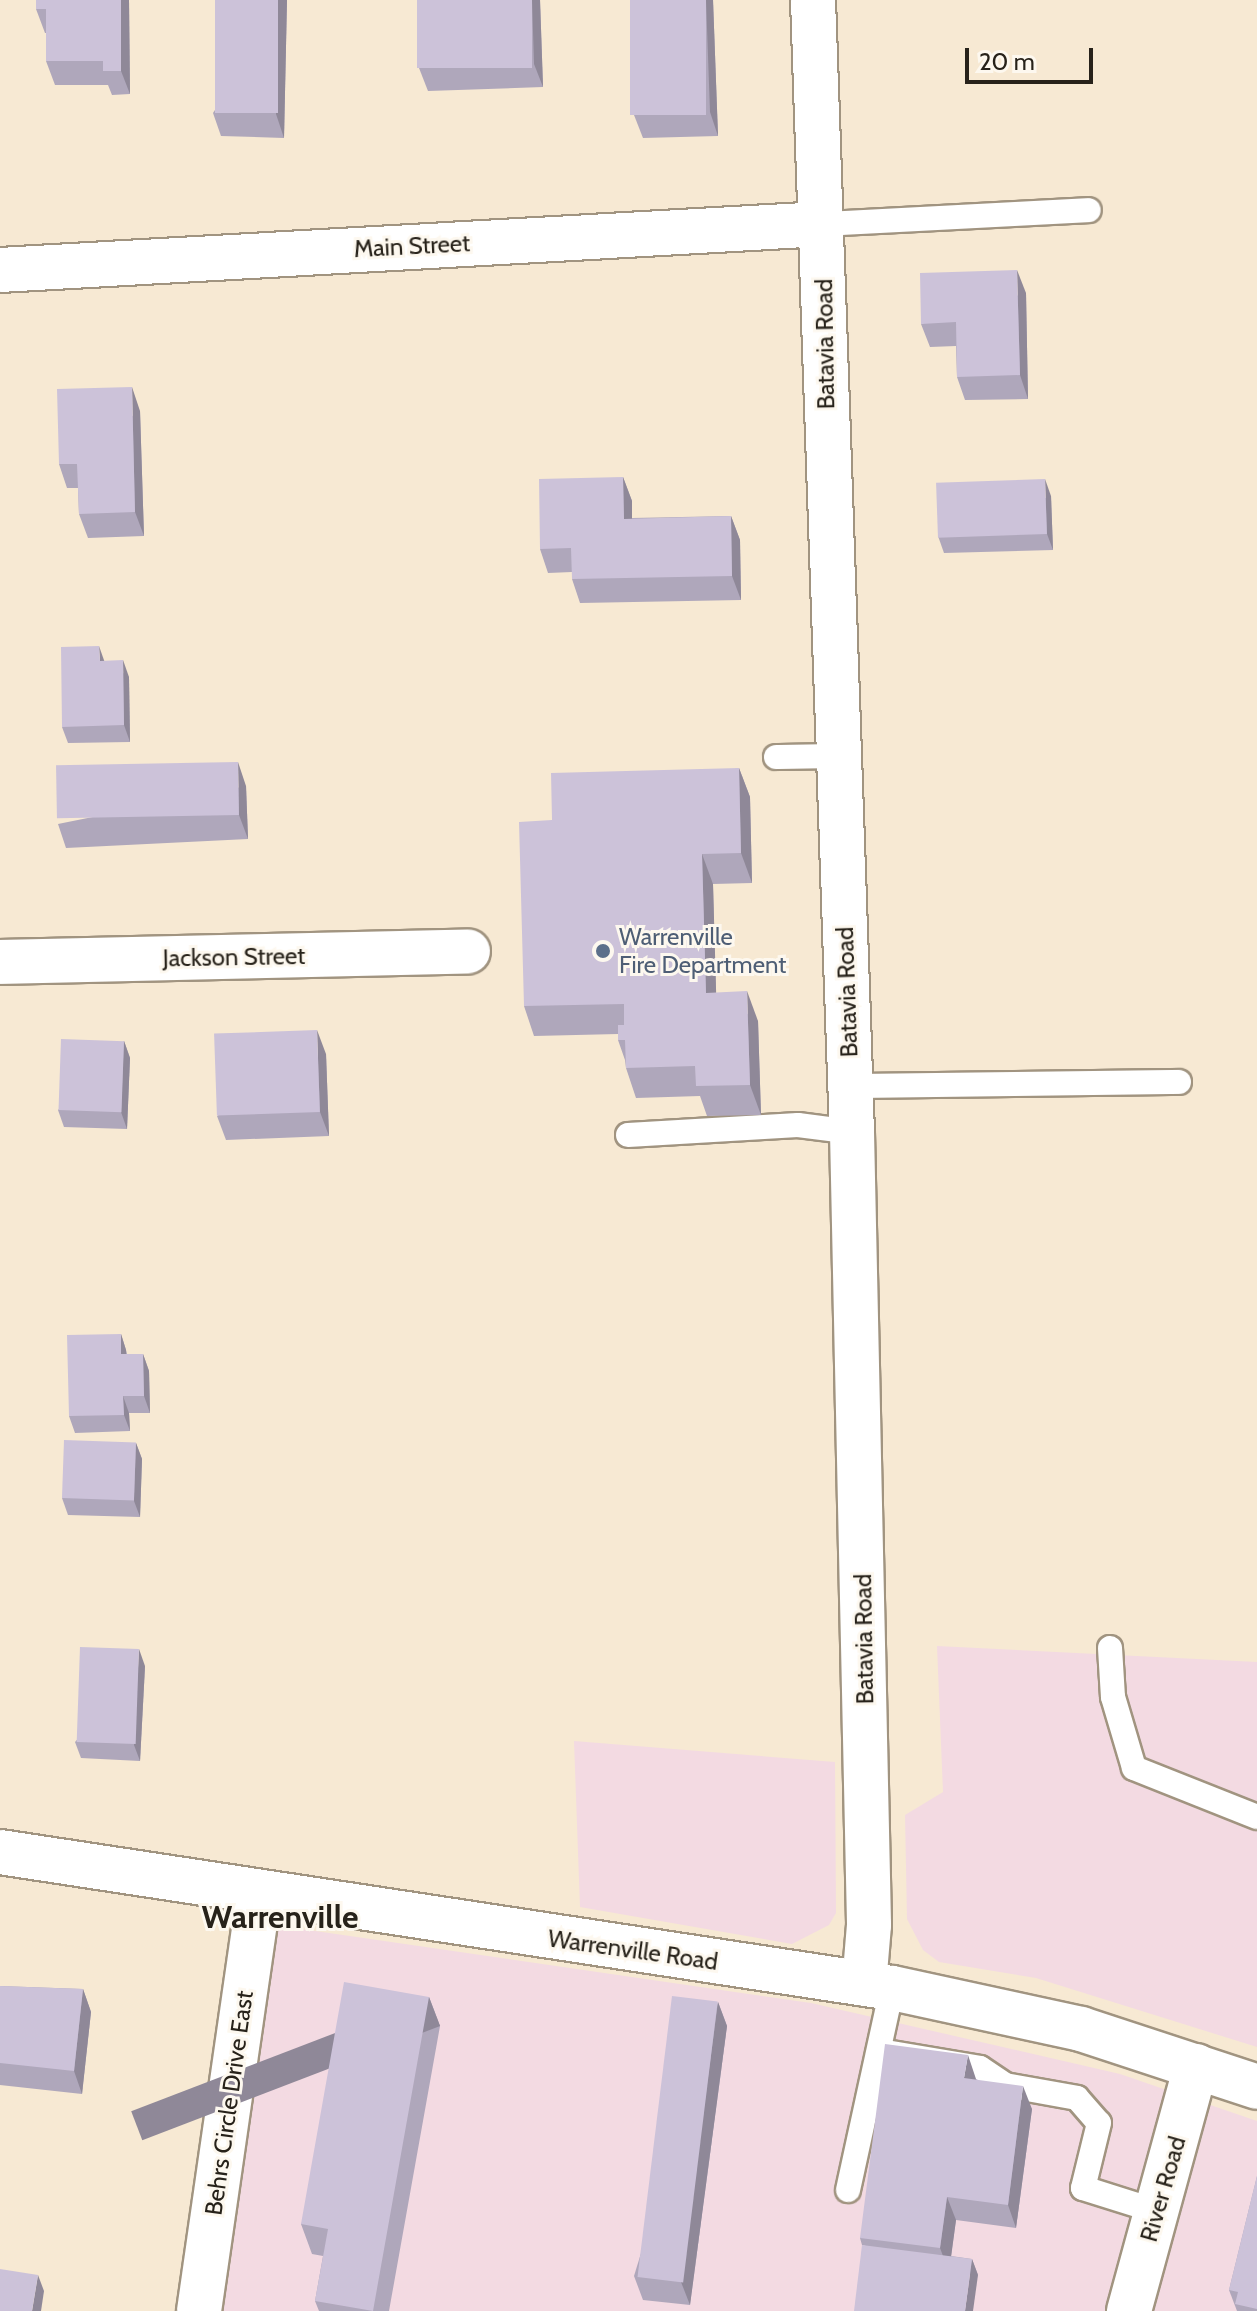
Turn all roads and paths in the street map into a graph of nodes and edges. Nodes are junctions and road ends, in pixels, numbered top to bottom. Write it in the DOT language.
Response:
graph roads {
  1 [pos="813,0"];
  2 [pos="1089,210"];
  3 [pos="824,224"];
  4 [pos="0,270"];
  5 [pos="838,756"];
  6 [pos="776,757"];
  7 [pos="468,951"];
  8 [pos="0,962"];
  9 [pos="1179,1082"];
  10 [pos="850,1086"];
  11 [pos="852,1132"];
  12 [pos="628,1135"];
  13 [pos="1110,1648"];
  14 [pos="1257,1817"];
  15 [pos="0,1852"];
  16 [pos="259,1895"];
  17 [pos="878,1986"];
  18 [pos="880,2051"];
  19 [pos="1196,2066"];
  20 [pos="1257,2087"];
  21 [pos="848,2190"];
  22 [pos="1156,2211"];
  23 [pos="199,2311"];
  24 [pos="1129,2311"];
  1 -- 3 [label="main road, Batavia Road"];
  2 -- 3 [label="lane"];
  3 -- 4 [label="main road, Main Street"];
  3 -- 5 [label="main road, Batavia Road"];
  5 -- 6 [label="lane"];
  5 -- 10 [label="main road, Batavia Road"];
  7 -- 8 [label="main road, Jackson Street"];
  9 -- 10 [label="lane"];
  10 -- 11 [label="main road, Batavia Road"];
  11 -- 12 [label="lane"];
  11 -- 17 [label="main road, Batavia Road"];
  13 -- 14 [label="lane"];
  15 -- 16 [label="main road, Warrenville Road"];
  16 -- 17 [label="main road, Warrenville Road"];
  16 -- 23 [label="main road, Behrs Circle Drive East"];
  17 -- 18 [label="lane"];
  17 -- 19 [label="main road, Warrenville Road"];
  18 -- 21 [label="lane"];
  18 -- 22 [label="lane"];
  19 -- 20 [label="main road, Warrenville Road"];
  19 -- 22 [label="main road, River Road"];
  22 -- 24 [label="main road, River Road"];
}
